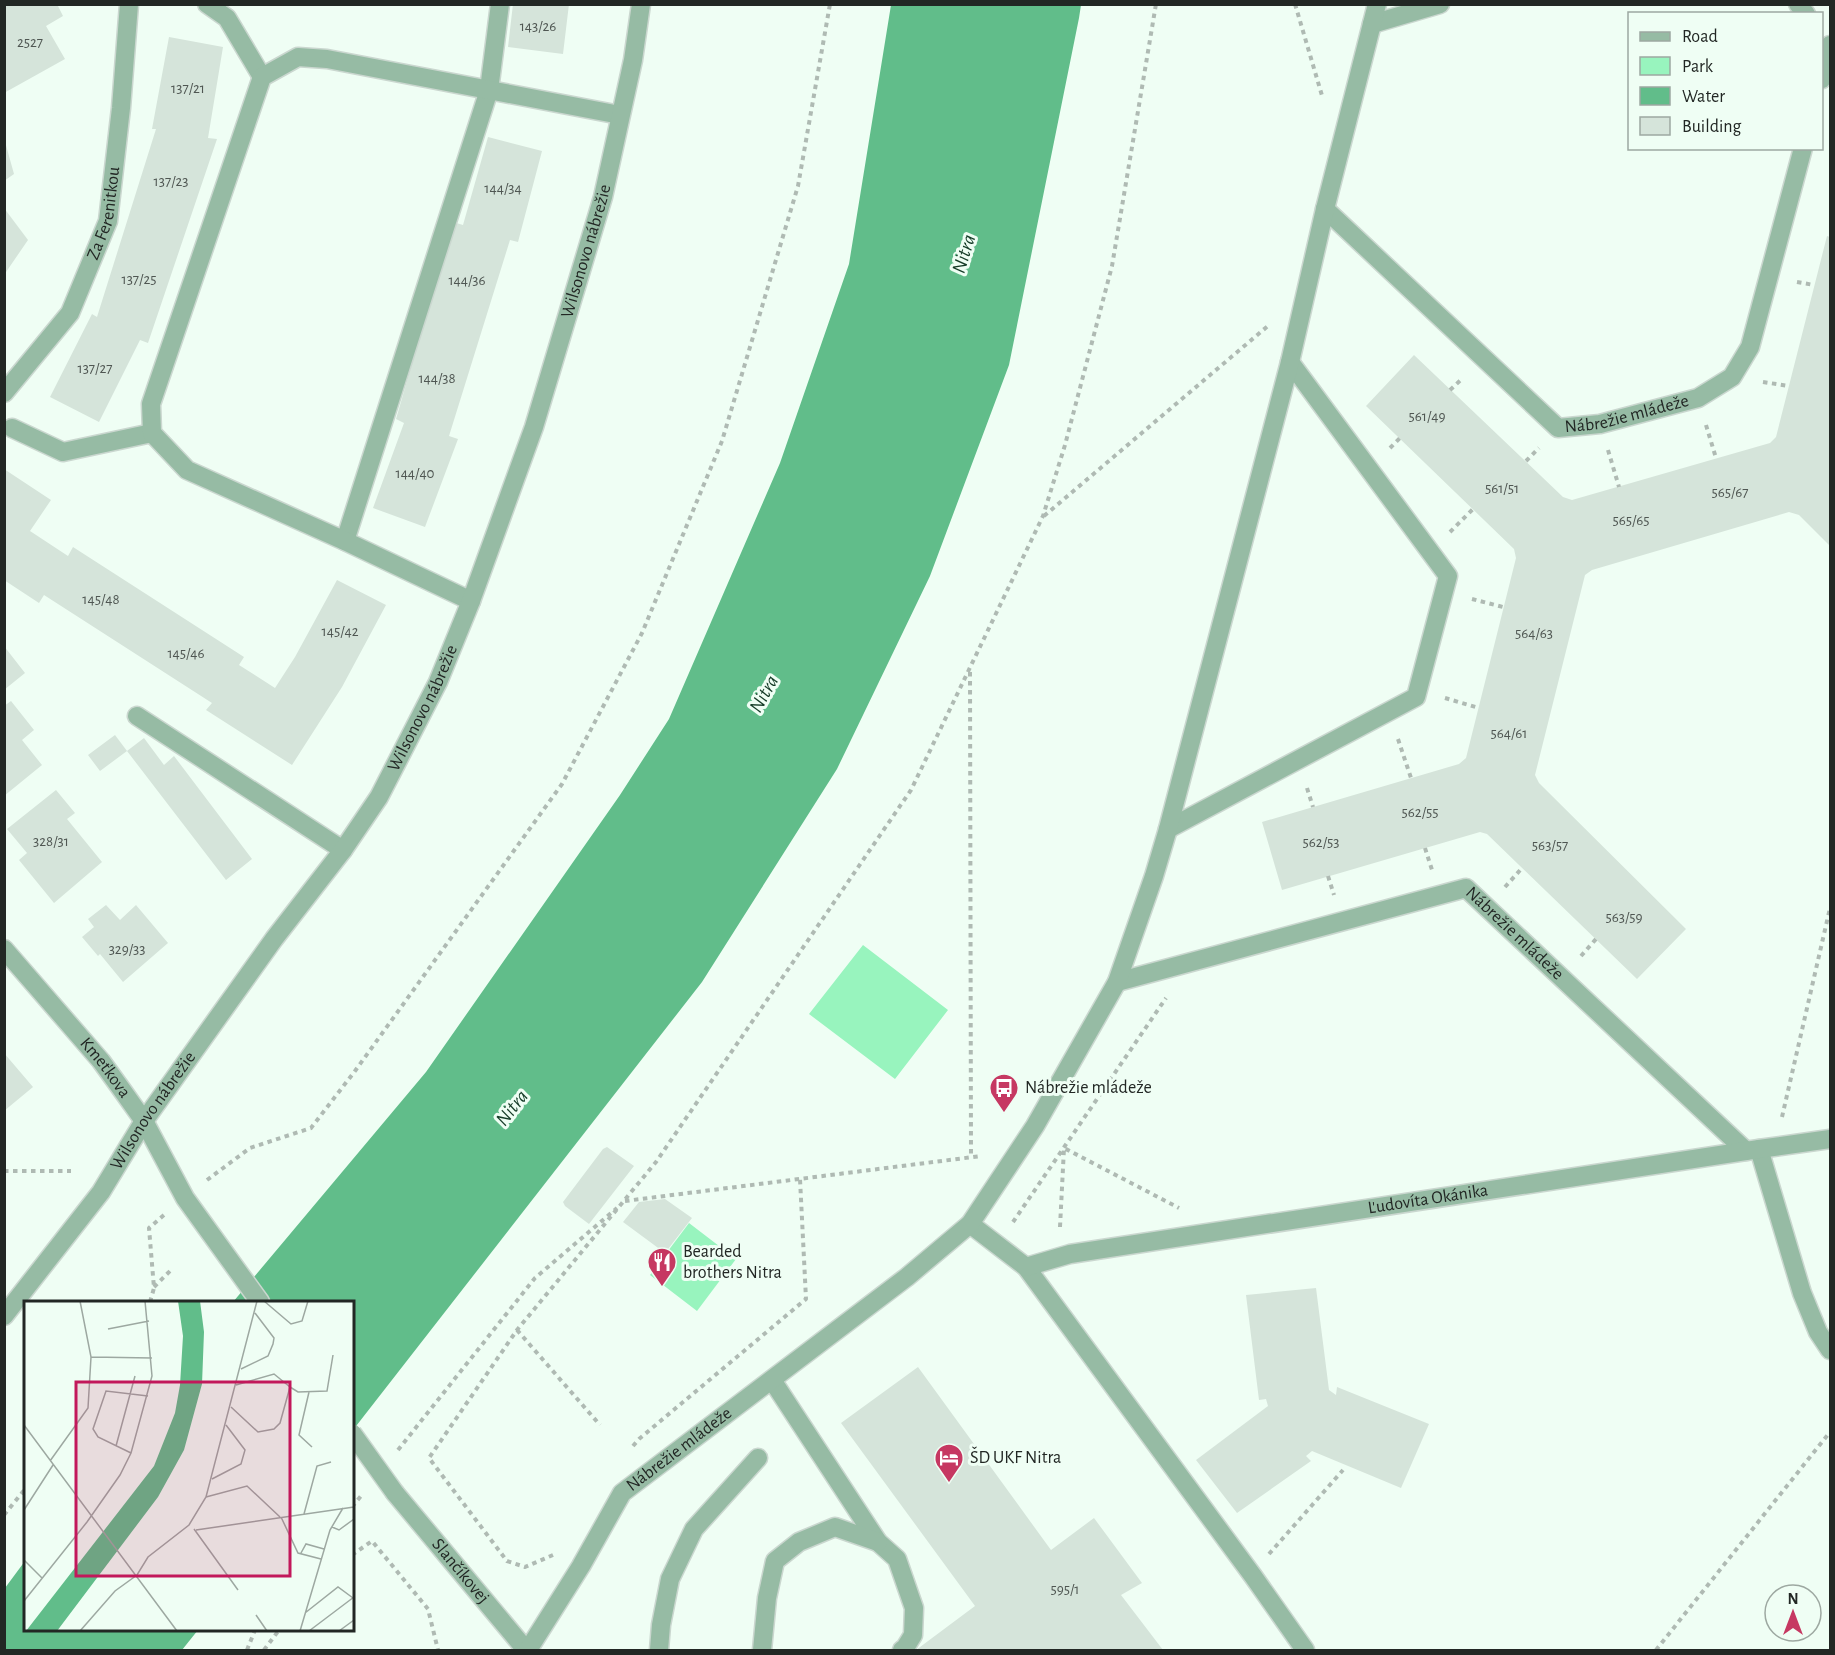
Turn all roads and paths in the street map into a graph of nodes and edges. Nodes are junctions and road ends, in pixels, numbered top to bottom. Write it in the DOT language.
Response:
graph roads {
  1 [pos="129,4"];
  2 [pos="207,4"];
  3 [pos="500,4"];
  4 [pos="641,4"];
  5 [pos="830,4"];
  6 [pos="1156,4"];
  7 [pos="1294,4"];
  8 [pos="1377,4"];
  9 [pos="1440,4"];
  10 [pos="1372,24"];
  11 [pos="1830,45"];
  12 [pos="1823,71"];
  13 [pos="262,77"];
  14 [pos="489,90"];
  15 [pos="1325,104"];
  16 [pos="620,115"];
  17 [pos="1802,150"];
  18 [pos="1325,208"];
  19 [pos="1305,294"];
  20 [pos="1290,362"];
  21 [pos="4,393"];
  22 [pos="1698,398"];
  23 [pos="1600,424"];
  24 [pos="12,428"];
  25 [pos="152,433"];
  26 [pos="1716,458"];
  27 [pos="1619,487"];
  28 [pos="1043,516"];
  29 [pos="345,541"];
  30 [pos="471,602"];
  31 [pos="970,670"];
  32 [pos="1418,691"];
  33 [pos="1479,708"];
  34 [pos="1389,711"];
  35 [pos="137,716"];
  36 [pos="1411,778"];
  37 [pos="1168,829"];
  38 [pos="343,850"];
  39 [pos="1830,908"];
  40 [pos="4,949"];
  41 [pos="1191,962"];
  42 [pos="1117,982"];
  43 [pos="144,1121"];
  44 [pos="1780,1124"];
  45 [pos="1830,1140"];
  46 [pos="1064,1148"];
  47 [pos="1752,1150"];
  48 [pos="1017,1151"];
  49 [pos="971,1157"];
  50 [pos="4,1171"];
  51 [pos="72,1171"];
  52 [pos="800,1179"];
  53 [pos="206,1181"];
  54 [pos="625,1201"];
  55 [pos="1185,1212"];
  56 [pos="156,1222"];
  57 [pos="970,1224"];
  58 [pos="1060,1236"];
  59 [pos="997,1245"];
  60 [pos="1026,1267"];
  61 [pos="173,1268"];
  62 [pos="154,1287"];
  63 [pos="150,1301"];
  64 [pos="259,1301"];
  65 [pos="4,1316"];
  66 [pos="517,1330"];
  67 [pos="1830,1350"];
  68 [pos="772,1380"];
  69 [pos="600,1425"];
  70 [pos="1830,1432"];
  71 [pos="354,1435"];
  72 [pos="632,1448"];
  73 [pos="396,1452"];
  74 [pos="758,1458"];
  75 [pos="1343,1470"];
  76 [pos="367,1488"];
  77 [pos="24,1490"];
  78 [pos="354,1504"];
  79 [pos="4,1515"];
  80 [pos="878,1542"];
  81 [pos="559,1546"];
  82 [pos="354,1554"];
  83 [pos="1253,1576"];
  84 [pos="254,1631"];
  85 [pos="278,1631"];
  86 [pos="247,1650"];
  87 [pos="264,1650"];
  88 [pos="438,1650"];
  89 [pos="527,1650"];
  90 [pos="659,1650"];
  91 [pos="762,1650"];
  92 [pos="902,1650"];
  93 [pos="1305,1650"];
  94 [pos="1656,1650"];
  1 -- 21 [label="street, Za Ferenitkou"];
  2 -- 13 [label="street"];
  3 -- 14 [label="street"];
  4 -- 16 [label="street, Wilsonovo nábrežie"];
  5 -- 53 [label="path"];
  6 -- 28 [label="path"];
  7 -- 15 [label="path"];
  8 -- 10 [label="street, Nábrežie mládeže"];
  9 -- 10 [label="street"];
  10 -- 18 [label="street, Nábrežie mládeže"];
  11 -- 12 [label="street"];
  13 -- 14 [label="street"];
  13 -- 25 [label="street"];
  14 -- 16 [label="street"];
  14 -- 29 [label="street"];
  16 -- 30 [label="street, Wilsonovo nábrežie"];
  17 -- 22 [label="street, Nábrežie mládeže"];
  18 -- 19 [label="street, Nábrežie mládeže"];
  18 -- 23 [label="street, Nábrežie mládeže"];
  19 -- 20 [label="street, Nábrežie mládeže"];
  19 -- 28 [label="path"];
  20 -- 32 [label="street"];
  20 -- 37 [label="street, Nábrežie mládeže"];
  22 -- 23 [label="street, Nábrežie mládeže"];
  22 -- 26 [label="path"];
  23 -- 27 [label="path"];
  24 -- 25 [label="street"];
  25 -- 29 [label="street"];
  28 -- 31 [label="path"];
  29 -- 30 [label="street"];
  30 -- 38 [label="street, Wilsonovo nábrežie"];
  31 -- 49 [label="path"];
  31 -- 54 [label="path"];
  32 -- 33 [label="path"];
  32 -- 34 [label="street"];
  34 -- 36 [label="path"];
  34 -- 37 [label="street"];
  35 -- 38 [label="street"];
  37 -- 42 [label="street, Nábrežie mládeže"];
  38 -- 43 [label="street, Wilsonovo nábrežie"];
  39 -- 44 [label="path"];
  40 -- 43 [label="street, Kmeťkova"];
  41 -- 42 [label="street, Nábrežie mládeže"];
  41 -- 46 [label="path"];
  41 -- 47 [label="street, Nábrežie mládeže"];
  42 -- 48 [label="street, Nábrežie mládeže"];
  43 -- 64 [label="street, Kmeťkova"];
  43 -- 65 [label="street, Wilsonovo nábrežie"];
  45 -- 47 [label="street, Ľudovíta Okánika"];
  46 -- 55 [label="path"];
  46 -- 58 [label="path"];
  46 -- 59 [label="path"];
  47 -- 60 [label="street, Ľudovíta Okánika"];
  47 -- 67 [label="street"];
  48 -- 49 [label="path"];
  48 -- 57 [label="street, Nábrežie mládeže"];
  49 -- 52 [label="path"];
  50 -- 51 [label="path"];
  52 -- 54 [label="path"];
  52 -- 72 [label="path"];
  54 -- 66 [label="path"];
  54 -- 73 [label="path"];
  56 -- 62 [label="path"];
  57 -- 59 [label="street"];
  57 -- 68 [label="street, Nábrežie mládeže"];
  59 -- 60 [label="street"];
  60 -- 83 [label="street"];
  61 -- 62 [label="path"];
  62 -- 63 [label="path"];
  66 -- 69 [label="path"];
  66 -- 81 [label="path"];
  68 -- 80 [label="street"];
  68 -- 89 [label="street, Nábrežie mládeže"];
  70 -- 94 [label="path"];
  71 -- 89 [label="street, Slančíkovej, bridge"];
  74 -- 90 [label="street"];
  75 -- 83 [label="path"];
  76 -- 78 [label="path"];
  77 -- 79 [label="path"];
  80 -- 91 [label="street"];
  80 -- 92 [label="street"];
  82 -- 88 [label="path"];
  83 -- 93 [label="street"];
  84 -- 86 [label="path"];
  85 -- 87 [label="path"];
}
